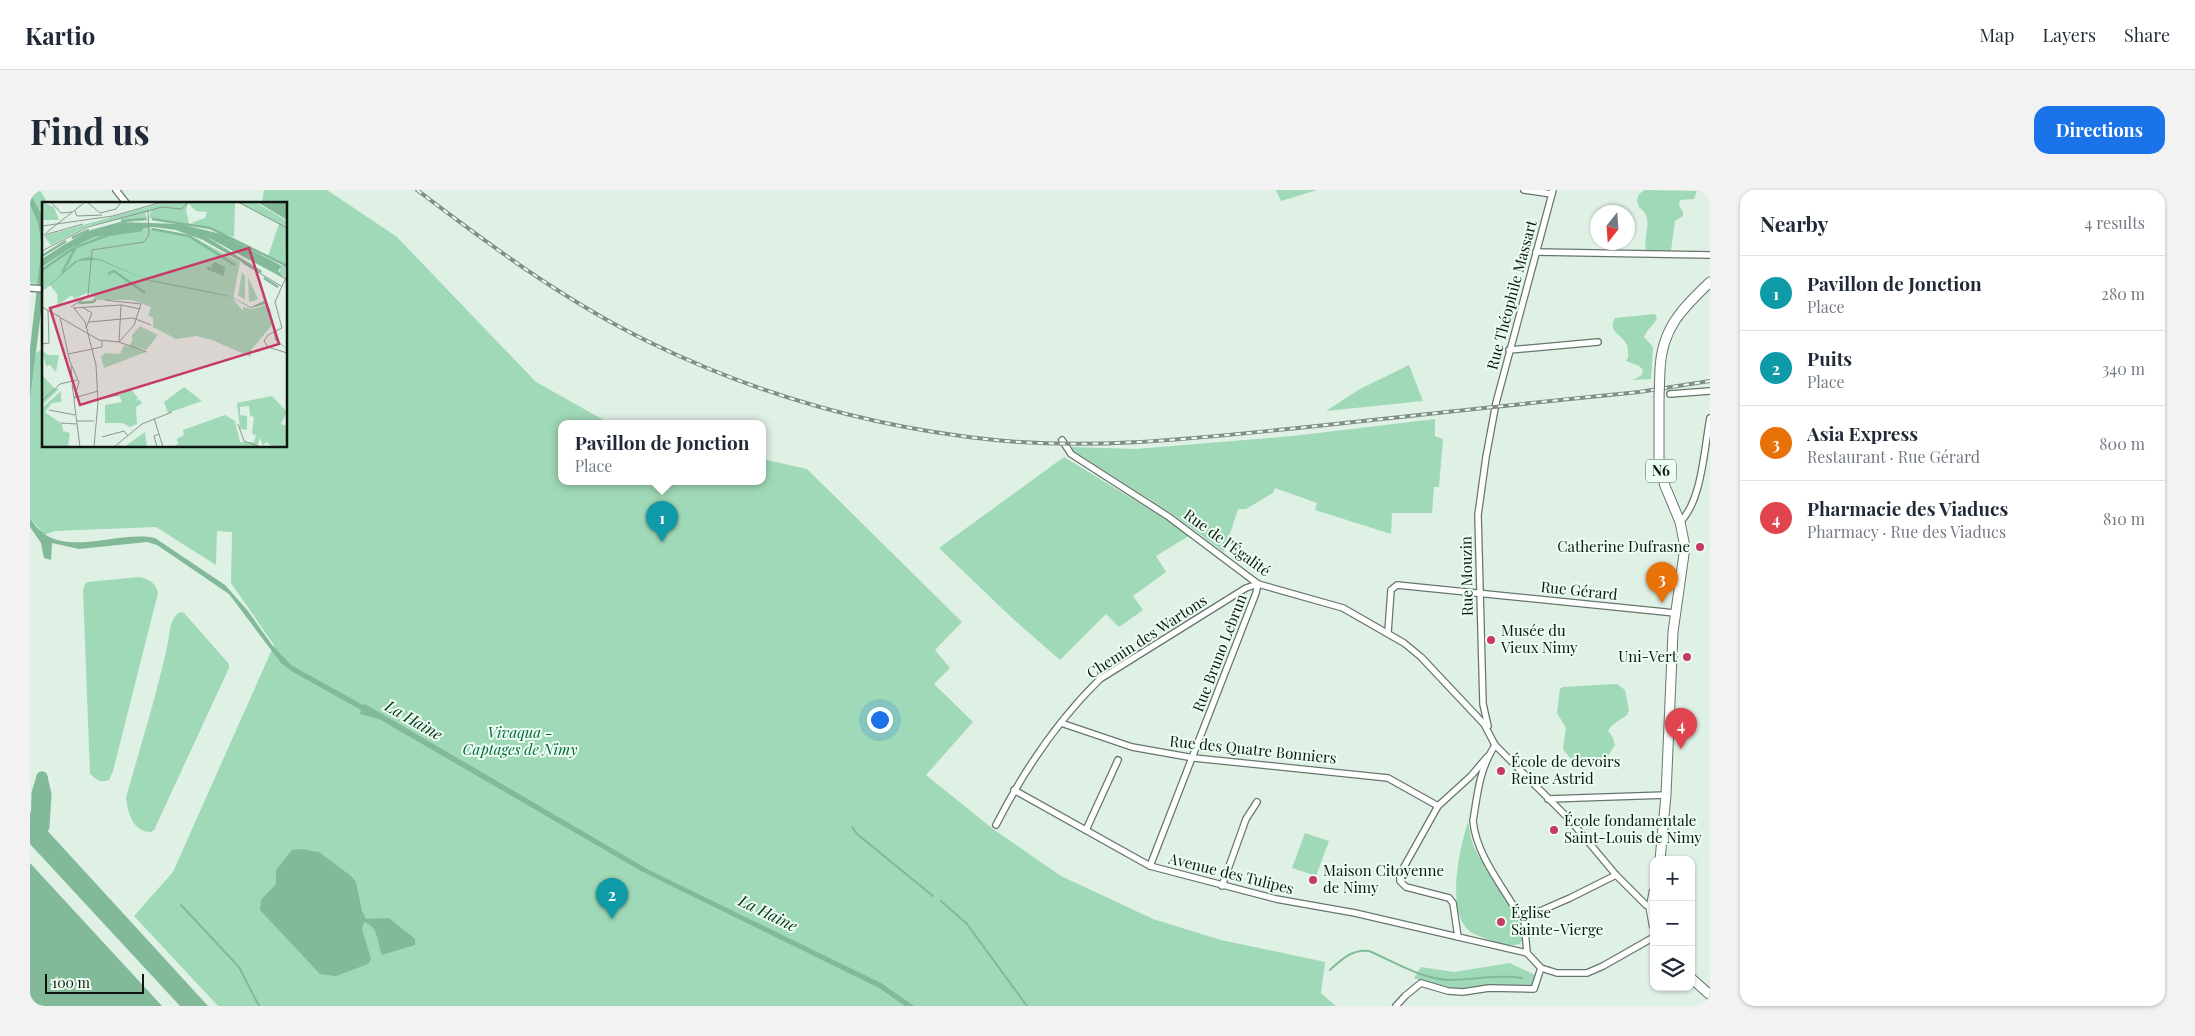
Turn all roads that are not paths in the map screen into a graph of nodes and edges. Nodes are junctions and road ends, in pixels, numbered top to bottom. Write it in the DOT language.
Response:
graph roads {
  1 [pos="116,190"];
  2 [pos="1524,190"];
  3 [pos="1553,192"];
  4 [pos="125,202"];
  5 [pos="1536,252"];
  6 [pos="1710,255"];
  7 [pos="1710,282"];
  8 [pos="1598,342"];
  9 [pos="1509,350"];
  10 [pos="1710,391"];
  11 [pos="1670,394"];
  12 [pos="1495,407"];
  13 [pos="1710,418"];
  14 [pos="1062,440"];
  15 [pos="1680,522"];
  16 [pos="1258,584"];
  17 [pos="1480,594"];
  18 [pos="1675,613"];
  19 [pos="1388,632"];
  20 [pos="1061,723"];
  21 [pos="1495,745"];
  22 [pos="1487,757"];
  23 [pos="1194,758"];
  24 [pos="1118,760"];
  25 [pos="1014,790"];
  26 [pos="1666,795"];
  27 [pos="1548,799"];
  28 [pos="1257,802"];
  29 [pos="1438,806"];
  30 [pos="996,825"];
  31 [pos="1086,830"];
  32 [pos="1660,856"];
  33 [pos="1150,866"];
  34 [pos="1616,875"];
  35 [pos="1222,886"];
  36 [pos="1650,908"];
  37 [pos="1524,918"];
  38 [pos="1458,937"];
  39 [pos="1650,939"];
  40 [pos="1526,953"];
  41 [pos="1541,968"];
  42 [pos="1695,982"];
  43 [pos="1710,995"];
  44 [pos="1396,1006"];
  1 -- 4 [label="street"];
  2 -- 3 [label="street"];
  3 -- 5 [label="street, Rue Théophile Massart"];
  5 -- 6 [label="street"];
  5 -- 9 [label="street, Rue Théophile Massart"];
  7 -- 15 [label="main road, N6, bridge"];
  8 -- 9 [label="street"];
  9 -- 12 [label="street, Rue Théophile Massart"];
  10 -- 11 [label="street"];
  12 -- 17 [label="street, Rue Mouzin"];
  13 -- 15 [label="street"];
  14 -- 16 [label="street, Rue de l'Égalité"];
  15 -- 18 [label="main road, N6"];
  16 -- 19 [label="street, Rue de l'Égalité"];
  16 -- 20 [label="street, Chemin des Wartons"];
  16 -- 23 [label="street, Rue Bruno Lebrun"];
  17 -- 18 [label="street, Rue Gérard"];
  17 -- 19 [label="street, Rue Gérard"];
  17 -- 21 [label="street, Rue Mouzin"];
  18 -- 26 [label="main road, N6"];
  19 -- 21 [label="street, Rue de l'Égalité"];
  20 -- 23 [label="street, Rue des Quatre Bonniers"];
  20 -- 25 [label="street, Chemin des Wartons"];
  21 -- 22 [label="street"];
  21 -- 27 [label="street"];
  22 -- 29 [label="street"];
  22 -- 37 [label="street"];
  23 -- 29 [label="street, Rue des Quatre Bonniers"];
  23 -- 33 [label="street, Rue Bruno Lebrun"];
  24 -- 31 [label="street"];
  25 -- 30 [label="street, Chemin des Wartons"];
  25 -- 31 [label="street, Avenue des Tulipes"];
  26 -- 27 [label="street"];
  26 -- 32 [label="main road, N6"];
  27 -- 34 [label="street"];
  28 -- 35 [label="street"];
  29 -- 38 [label="street"];
  31 -- 33 [label="street, Avenue des Tulipes"];
  33 -- 35 [label="street, Avenue des Tulipes"];
  34 -- 36 [label="street"];
  34 -- 37 [label="street"];
  35 -- 38 [label="street, Avenue des Tulipes"];
  37 -- 40 [label="street"];
  38 -- 40 [label="street, Avenue des Tulipes"];
  39 -- 41 [label="street"];
  40 -- 41 [label="street"];
  41 -- 44 [label="street"];
  42 -- 43 [label="main road"];
}
